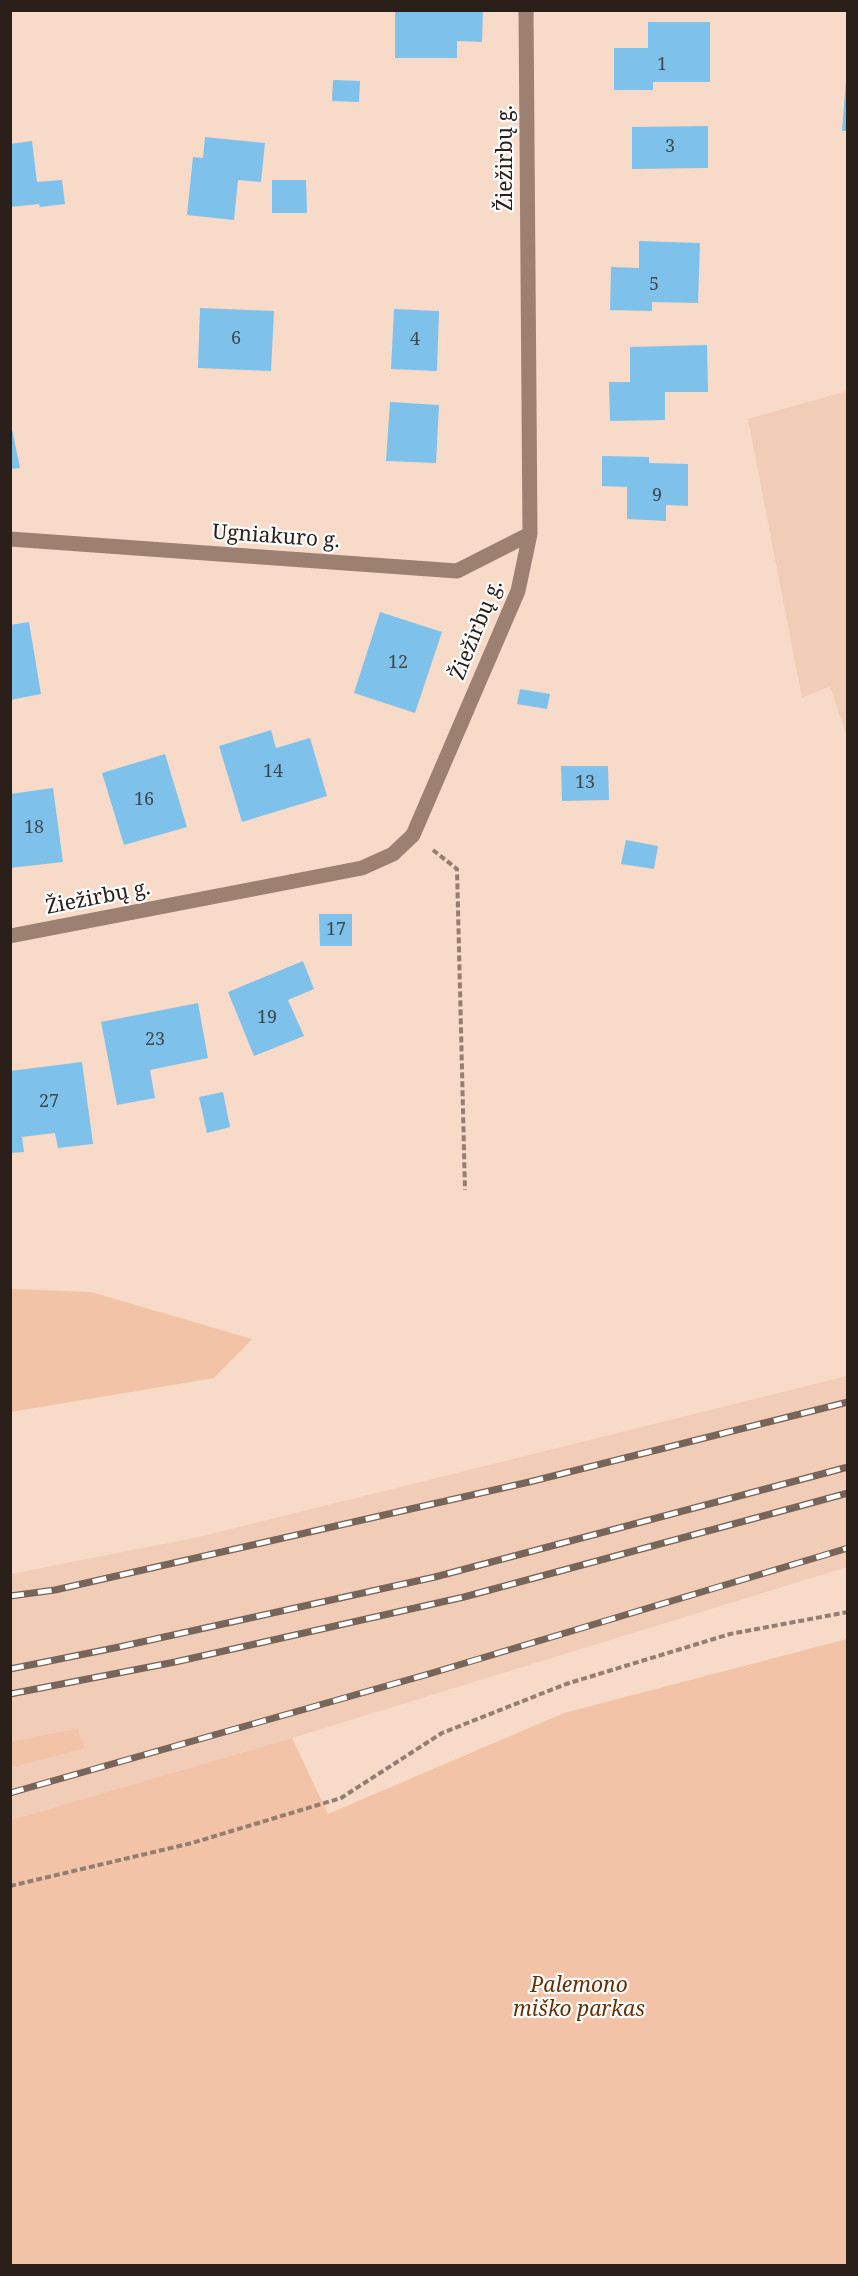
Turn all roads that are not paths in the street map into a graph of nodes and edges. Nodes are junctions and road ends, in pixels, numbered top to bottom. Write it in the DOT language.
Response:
graph roads {
  1 [pos="526,10"];
  2 [pos="530,534"];
  3 [pos="10,539"];
  4 [pos="10,936"];
  1 -- 2 [label="street, Žiežirbų g."];
  2 -- 3 [label="street, Ugniakuro g."];
  2 -- 4 [label="street, Žiežirbų g."];
}
